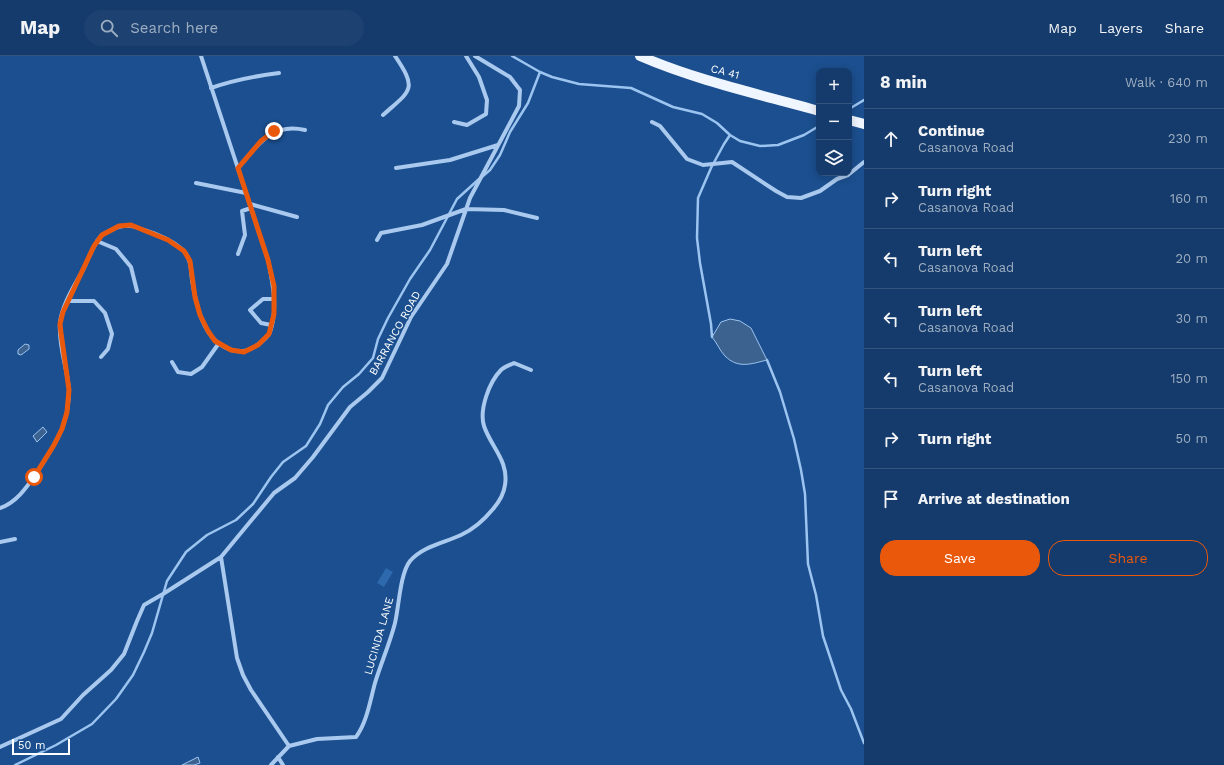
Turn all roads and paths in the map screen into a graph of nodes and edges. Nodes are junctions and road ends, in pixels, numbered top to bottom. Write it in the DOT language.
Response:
graph roads {
  1 [pos="201,56"];
  2 [pos="395,56"];
  3 [pos="466,56"];
  4 [pos="475,56"];
  5 [pos="640,56"];
  6 [pos="279,73"];
  7 [pos="211,88"];
  8 [pos="816,110"];
  9 [pos="383,115"];
  10 [pos="852,121"];
  11 [pos="454,122"];
  12 [pos="652,122"];
  13 [pos="864,124"];
  14 [pos="305,130"];
  15 [pos="498,145"];
  16 [pos="864,162"];
  17 [pos="238,168"];
  18 [pos="396,168"];
  19 [pos="196,183"];
  20 [pos="246,193"];
  21 [pos="250,206"];
  22 [pos="466,209"];
  23 [pos="297,217"];
  24 [pos="537,218"];
  25 [pos="377,240"];
  26 [pos="97,241"];
  27 [pos="238,254"];
  28 [pos="138,291"];
  29 [pos="274,299"];
  30 [pos="67,301"];
  31 [pos="271,325"];
  32 [pos="219,343"];
  33 [pos="101,357"];
  34 [pos="172,362"];
  35 [pos="531,370"];
  36 [pos="0,508"];
  37 [pos="15,539"];
  38 [pos="0,542"];
  39 [pos="221,557"];
  40 [pos="289,746"];
  41 [pos="0,747"];
  42 [pos="278,757"];
  43 [pos="271,765"];
  44 [pos="283,765"];
  1 -- 7 [label="street"];
  2 -- 9 [label="street"];
  3 -- 11 [label="street"];
  4 -- 15 [label="street, BARRANCO ROAD"];
  5 -- 8 [label="main road, CA 41 / CA 41"];
  6 -- 7 [label="street"];
  7 -- 17 [label="street"];
  10 -- 13 [label="main road"];
  12 -- 16 [label="street"];
  14 -- 17 [label="street"];
  15 -- 18 [label="street"];
  15 -- 22 [label="street, BARRANCO ROAD"];
  17 -- 20 [label="street"];
  19 -- 20 [label="street"];
  20 -- 21 [label="street"];
  21 -- 23 [label="street"];
  21 -- 27 [label="street"];
  21 -- 29 [label="street"];
  22 -- 24 [label="street"];
  22 -- 25 [label="street"];
  22 -- 39 [label="street, BARRANCO ROAD"];
  26 -- 28 [label="street"];
  26 -- 30 [label="street"];
  26 -- 32 [label="street"];
  29 -- 31 [label="street"];
  29 -- 31 [label="street"];
  30 -- 33 [label="street"];
  30 -- 36 [label="street"];
  31 -- 32 [label="street"];
  32 -- 34 [label="street"];
  35 -- 40 [label="street, LUCINDA LANE"];
  37 -- 38 [label="street"];
  39 -- 40 [label="street"];
  39 -- 41 [label="street, BARRANCO ROAD"];
  40 -- 42 [label="street"];
  42 -- 43 [label="street"];
  42 -- 44 [label="street"];
}
